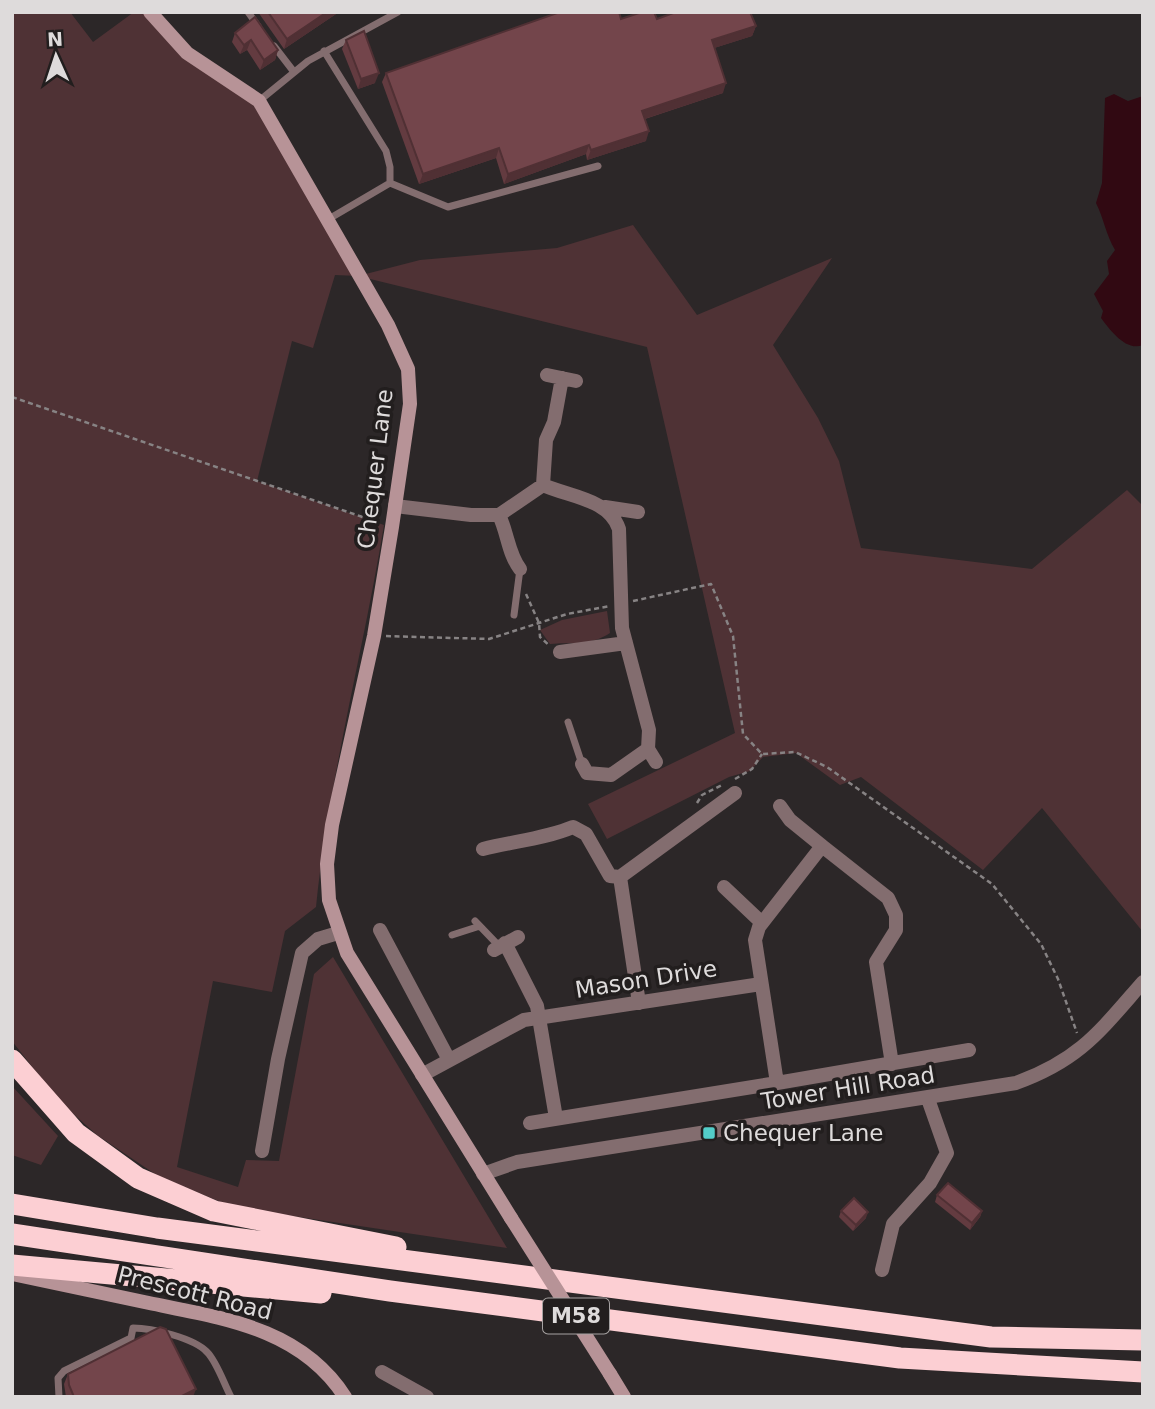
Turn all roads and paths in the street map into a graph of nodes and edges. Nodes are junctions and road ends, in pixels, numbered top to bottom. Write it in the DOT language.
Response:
graph roads {
  1 [pos="150,12"];
  2 [pos="248,12"];
  3 [pos="398,12"];
  4 [pos="263,32"];
  5 [pos="271,42"];
  6 [pos="324,51"];
  7 [pos="294,72"];
  8 [pos="259,101"];
  9 [pos="598,166"];
  10 [pos="390,183"];
  11 [pos="327,220"];
  12 [pos="547,375"];
  13 [pos="12,397"];
  14 [pos="543,485"];
  15 [pos="395,506"];
  16 [pos="604,506"];
  17 [pos="638,512"];
  18 [pos="499,515"];
  19 [pos="392,527"];
  20 [pos="519,572"];
  21 [pos="620,604"];
  22 [pos="514,615"];
  23 [pos="539,623"];
  24 [pos="374,636"];
  25 [pos="626,643"];
  26 [pos="560,652"];
  27 [pos="568,722"];
  28 [pos="648,749"];
  29 [pos="656,762"];
  30 [pos="582,764"];
  31 [pos="735,793"];
  32 [pos="780,806"];
  33 [pos="822,846"];
  34 [pos="483,849"];
  35 [pos="620,877"];
  36 [pos="724,887"];
  37 [pos="762,923"];
  38 [pos="380,930"];
  39 [pos="338,933"];
  40 [pos="452,935"];
  41 [pos="504,944"];
  42 [pos="1143,982"];
  43 [pos="761,984"];
  44 [pos="639,1003"];
  45 [pos="540,1018"];
  46 [pos="1082,1049"];
  47 [pos="969,1050"];
  48 [pos="448,1058"];
  49 [pos="12,1060"];
  50 [pos="892,1064"];
  51 [pos="422,1075"];
  52 [pos="777,1083"];
  53 [pos="928,1098"];
  54 [pos="556,1118"];
  55 [pos="530,1122"];
  56 [pos="262,1151"];
  57 [pos="483,1174"];
  58 [pos="12,1198"];
  59 [pos="12,1204"];
  60 [pos="58,1211"];
  61 [pos="12,1234"];
  62 [pos="12,1265"];
  63 [pos="882,1270"];
  64 [pos="486,1272"];
  65 [pos="12,1274"];
  66 [pos="390,1291"];
  67 [pos="1143,1340"];
  68 [pos="1143,1372"];
  69 [pos="382,1373"];
  70 [pos="332,1379"];
  71 [pos="59,1397"];
  72 [pos="231,1397"];
  73 [pos="335,1397"];
  74 [pos="345,1397"];
  75 [pos="427,1397"];
  76 [pos="624,1397"];
  1 -- 8 [label="street, Chequer Lane"];
  2 -- 4 [label="lane"];
  3 -- 6 [label="lane"];
  5 -- 7 [label="lane"];
  6 -- 7 [label="lane"];
  6 -- 10 [label="lane"];
  7 -- 8 [label="lane"];
  8 -- 11 [label="street, Chequer Lane"];
  9 -- 10 [label="lane"];
  10 -- 11 [label="lane"];
  11 -- 15 [label="street, Chequer Lane"];
  12 -- 14 [label="street"];
  13 -- 19 [label="path"];
  14 -- 16 [label="street"];
  14 -- 18 [label="street"];
  15 -- 18 [label="street"];
  15 -- 19 [label="street, Chequer Lane"];
  16 -- 17 [label="street"];
  16 -- 21 [label="street"];
  18 -- 20 [label="street"];
  19 -- 24 [label="street, Chequer Lane"];
  20 -- 22 [label="lane"];
  20 -- 23 [label="path"];
  21 -- 23 [label="path"];
  21 -- 25 [label="street"];
  21 -- 46 [label="path"];
  23 -- 24 [label="path"];
  23 -- 26 [label="path"];
  24 -- 39 [label="street, Chequer Lane"];
  25 -- 26 [label="street"];
  25 -- 28 [label="street"];
  27 -- 30 [label="lane"];
  28 -- 29 [label="street"];
  28 -- 30 [label="street"];
  31 -- 35 [label="street"];
  32 -- 33 [label="street"];
  33 -- 37 [label="street"];
  33 -- 50 [label="street"];
  34 -- 35 [label="street"];
  35 -- 44 [label="street"];
  36 -- 37 [label="street"];
  37 -- 43 [label="street"];
  38 -- 48 [label="street"];
  39 -- 51 [label="street, Chequer Lane"];
  39 -- 56 [label="street"];
  40 -- 41 [label="lane"];
  41 -- 45 [label="street"];
  42 -- 46 [label="street, Tower Hill Road"];
  43 -- 44 [label="street, Mason Drive"];
  43 -- 52 [label="street"];
  44 -- 45 [label="street, Mason Drive"];
  45 -- 48 [label="street, Mason Drive"];
  45 -- 54 [label="street"];
  46 -- 53 [label="street, Tower Hill Road"];
  47 -- 50 [label="street"];
  48 -- 51 [label="street, Mason Drive"];
  49 -- 64 [label="highway, M58"];
  50 -- 52 [label="street"];
  51 -- 57 [label="street, Chequer Lane"];
  52 -- 54 [label="street"];
  53 -- 57 [label="street, Tower Hill Road"];
  53 -- 63 [label="street"];
  54 -- 55 [label="street"];
  57 -- 76 [label="street, Chequer Lane, bridge"];
  58 -- 60 [label="highway, M58"];
  59 -- 60 [label="highway, M58"];
  60 -- 64 [label="highway, M58"];
  61 -- 66 [label="highway, M58"];
  62 -- 66 [label="highway"];
  64 -- 67 [label="highway, M58"];
  65 -- 70 [label="street, Prescott Road"];
  66 -- 68 [label="highway, M58"];
  69 -- 75 [label="street"];
  70 -- 73 [label="street"];
  70 -- 74 [label="street, Prescott Road"];
  71 -- 72 [label="lane"];
}
